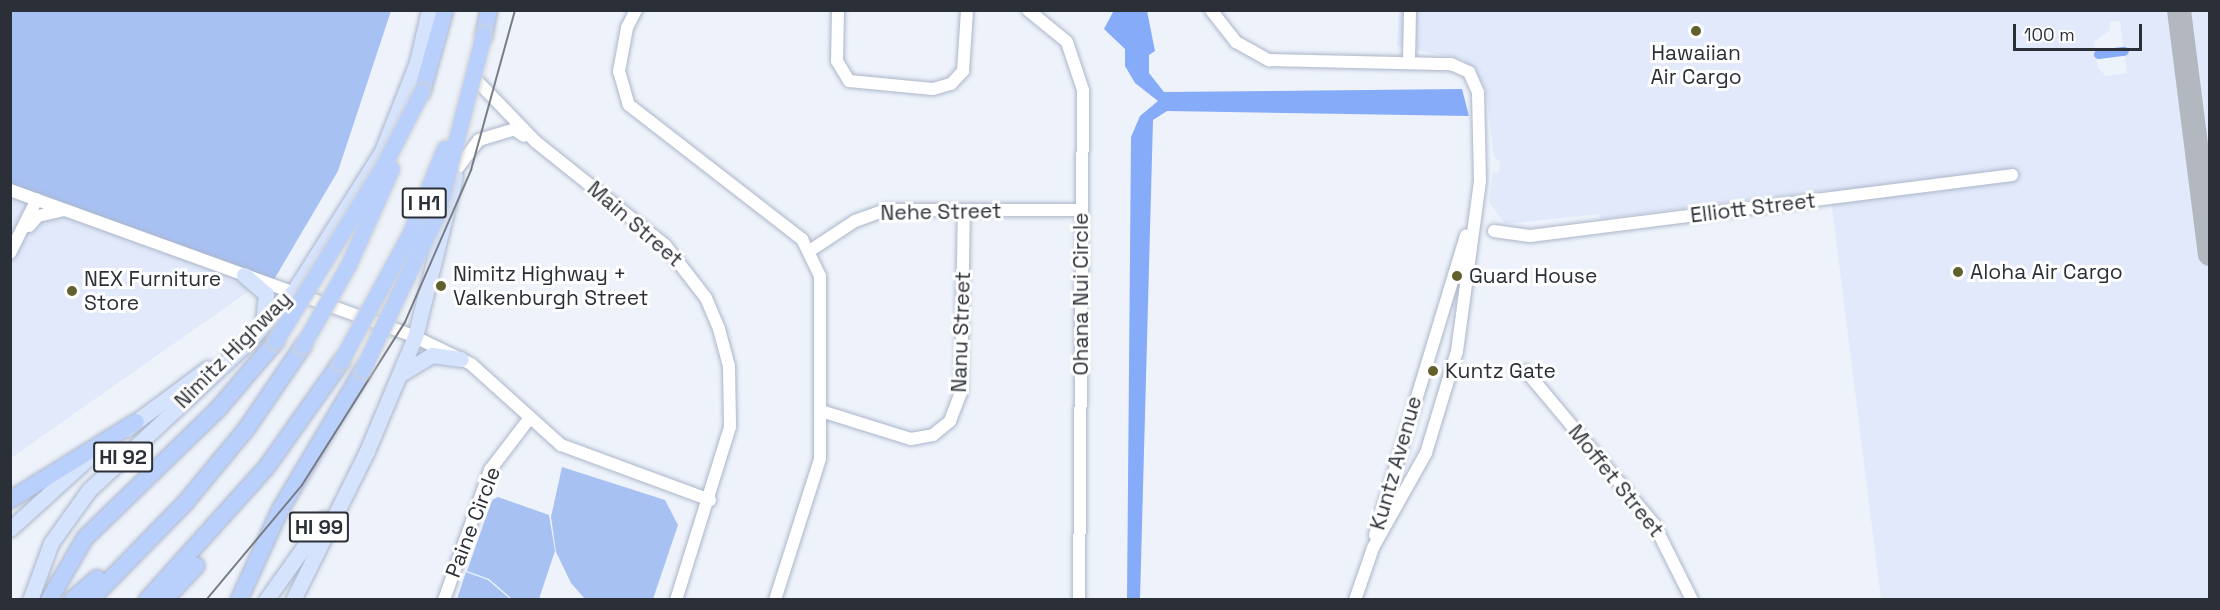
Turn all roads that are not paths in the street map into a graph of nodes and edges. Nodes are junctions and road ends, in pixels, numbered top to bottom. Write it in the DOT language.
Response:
graph roads {
  1 [pos="429,10"];
  2 [pos="445,10"];
  3 [pos="489,10"];
  4 [pos="495,10"];
  5 [pos="636,10"];
  6 [pos="838,10"];
  7 [pos="967,10"];
  8 [pos="1028,10"];
  9 [pos="1211,10"];
  10 [pos="1410,10"];
  11 [pos="483,35"];
  12 [pos="1409,62"];
  13 [pos="478,82"];
  14 [pos="422,92"];
  15 [pos="536,142"];
  16 [pos="457,169"];
  17 [pos="2012,175"];
  18 [pos="10,190"];
  19 [pos="37,199"];
  20 [pos="66,210"];
  21 [pos="964,210"];
  22 [pos="1082,210"];
  23 [pos="1471,225"];
  24 [pos="1494,231"];
  25 [pos="22,232"];
  26 [pos="811,250"];
  27 [pos="10,253"];
  28 [pos="244,275"];
  29 [pos="294,291"];
  30 [pos="262,327"];
  31 [pos="415,337"];
  32 [pos="250,340"];
  33 [pos="461,359"];
  34 [pos="1526,371"];
  35 [pos="400,375"];
  36 [pos="821,411"];
  37 [pos="529,419"];
  38 [pos="136,422"];
  39 [pos="367,451"];
  40 [pos="267,468"];
  41 [pos="10,500"];
  42 [pos="710,500"];
  43 [pos="184,503"];
  44 [pos="10,529"];
  45 [pos="1373,548"];
  46 [pos="241,593"];
  47 [pos="30,600"];
  48 [pos="49,600"];
  49 [pos="72,600"];
  50 [pos="90,600"];
  51 [pos="147,600"];
  52 [pos="164,600"];
  53 [pos="266,600"];
  54 [pos="293,600"];
  55 [pos="444,600"];
  56 [pos="676,600"];
  57 [pos="775,600"];
  58 [pos="1079,600"];
  59 [pos="1355,600"];
  60 [pos="1692,600"];
  1 -- 29 [label="main road, Nimitz Highway / HI 92"];
  2 -- 14 [label="highway, I H1"];
  3 -- 11 [label="highway, I H1"];
  4 -- 13 [label="main road"];
  5 -- 26 [label="street"];
  6 -- 7 [label="street"];
  8 -- 22 [label="street, Ohana Nui Circle"];
  9 -- 12 [label="street"];
  10 -- 12 [label="street"];
  11 -- 40 [label="highway, I H1, bridge"];
  11 -- 46 [label="highway, bridge"];
  12 -- 23 [label="street"];
  13 -- 15 [label="street, Main Street"];
  13 -- 16 [label="main road"];
  14 -- 43 [label="highway, I H1, bridge"];
  14 -- 48 [label="highway, bridge"];
  15 -- 16 [label="street, Main Street"];
  15 -- 42 [label="street, Main Street"];
  16 -- 31 [label="main road"];
  17 -- 24 [label="street, Elliott Street"];
  18 -- 19 [label="street"];
  19 -- 20 [label="street"];
  19 -- 25 [label="street"];
  20 -- 25 [label="street"];
  20 -- 28 [label="street"];
  21 -- 22 [label="street, Nehe Street"];
  21 -- 26 [label="street, Nehe Street"];
  21 -- 36 [label="street, Nanu Street"];
  22 -- 58 [label="street, Ohana Nui Circle"];
  23 -- 45 [label="street, Kuntz Avenue"];
  23 -- 45 [label="street, Kuntz Avenue"];
  25 -- 27 [label="street"];
  26 -- 36 [label="street"];
  28 -- 29 [label="street"];
  28 -- 30 [label="main road"];
  29 -- 30 [label="main road, Nimitz Highway / HI 92"];
  29 -- 31 [label="street"];
  30 -- 32 [label="main road, Nimitz Highway / HI 92"];
  31 -- 33 [label="street"];
  31 -- 35 [label="main road"];
  32 -- 38 [label="main road"];
  32 -- 47 [label="main road, Nimitz Highway / HI 92"];
  33 -- 35 [label="main road"];
  33 -- 37 [label="street"];
  34 -- 60 [label="street, Moffet Street"];
  35 -- 39 [label="main road"];
  36 -- 57 [label="street"];
  37 -- 42 [label="street"];
  37 -- 55 [label="street, Paine Circle"];
  38 -- 41 [label="highway"];
  38 -- 44 [label="main road"];
  39 -- 53 [label="main road, HI 99"];
  39 -- 54 [label="main road"];
  40 -- 51 [label="highway, I H1"];
  40 -- 52 [label="highway"];
  42 -- 56 [label="street, Main Street"];
  43 -- 49 [label="highway"];
  43 -- 50 [label="highway, I H1"];
  45 -- 59 [label="street, Kuntz Avenue"];
}
